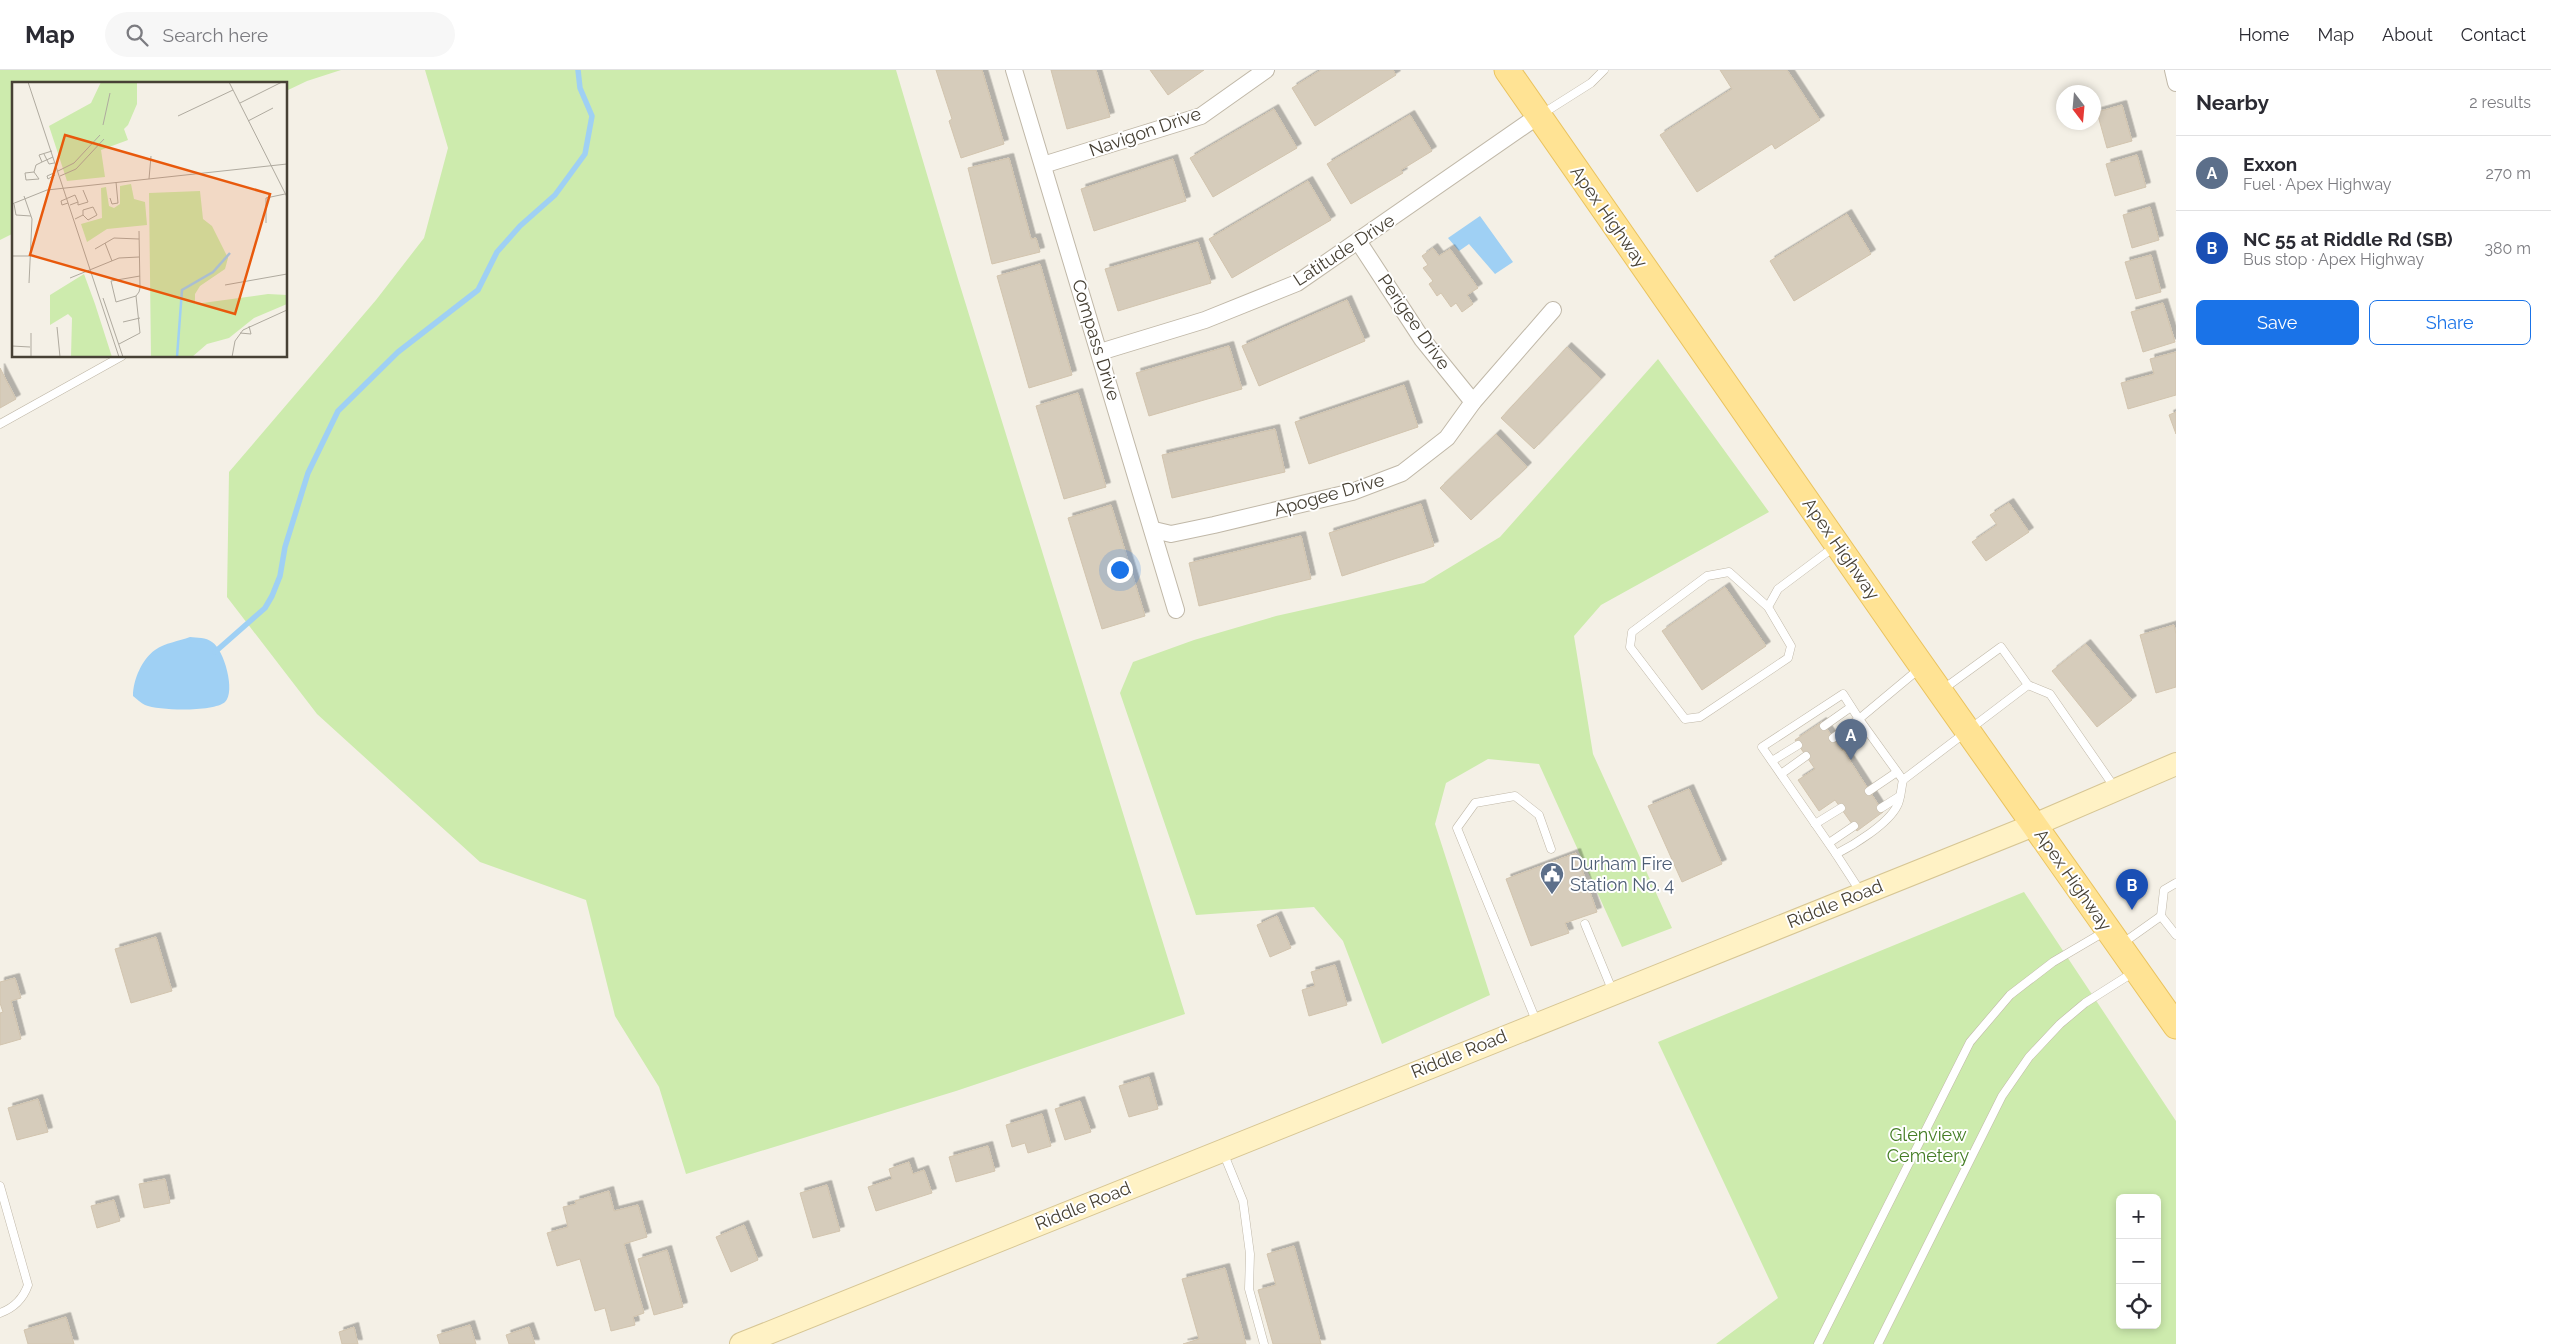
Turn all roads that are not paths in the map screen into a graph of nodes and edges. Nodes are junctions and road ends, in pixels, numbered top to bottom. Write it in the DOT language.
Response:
graph roads {
  1 [pos="1014,70"];
  2 [pos="1266,70"];
  3 [pos="1508,70"];
  4 [pos="1604,70"];
  5 [pos="2173,70"];
  6 [pos="2176,83"];
  7 [pos="1538,116"];
  8 [pos="1043,165"];
  9 [pos="1358,241"];
  10 [pos="1554,310"];
  11 [pos="1100,352"];
  12 [pos="118,358"];
  13 [pos="1473,402"];
  14 [pos="0,424"];
  15 [pos="1154,530"];
  16 [pos="1838,544"];
  17 [pos="1768,607"];
  18 [pos="1176,610"];
  19 [pos="1922,666"];
  20 [pos="2028,685"];
  21 [pos="1940,692"];
  22 [pos="1852,707"];
  23 [pos="1859,719"];
  24 [pos="1824,726"];
  25 [pos="1968,731"];
  26 [pos="1833,738"];
  27 [pos="1798,745"];
  28 [pos="1806,756"];
  29 [pos="1772,761"];
  30 [pos="2176,764"];
  31 [pos="1897,772"];
  32 [pos="1781,774"];
  33 [pos="1903,780"];
  34 [pos="2116,790"];
  35 [pos="1868,791"];
  36 [pos="1900,796"];
  37 [pos="1841,808"];
  38 [pos="1881,808"];
  39 [pos="1816,824"];
  40 [pos="2034,825"];
  41 [pos="1854,826"];
  42 [pos="1829,844"];
  43 [pos="1551,849"];
  44 [pos="1836,854"];
  45 [pos="2176,882"];
  46 [pos="1861,893"];
  47 [pos="2161,916"];
  48 [pos="1585,924"];
  49 [pos="2176,934"];
  50 [pos="2114,938"];
  51 [pos="2136,970"];
  52 [pos="1613,992"];
  53 [pos="2174,1019"];
  54 [pos="1537,1023"];
  55 [pos="1223,1150"];
  56 [pos="0,1186"];
  57 [pos="0,1313"];
  58 [pos="741,1344"];
  59 [pos="1264,1344"];
  60 [pos="1818,1344"];
  61 [pos="1878,1344"];
  1 -- 8 [label="street, Compass Drive"];
  2 -- 8 [label="street, Navigon Drive"];
  3 -- 7 [label="main road, Apex Highway"];
  4 -- 7 [label="lane"];
  5 -- 6 [label="street"];
  7 -- 9 [label="street, Latitude Drive"];
  7 -- 16 [label="main road, Apex Highway"];
  8 -- 11 [label="street, Compass Drive"];
  9 -- 11 [label="street, Latitude Drive"];
  9 -- 13 [label="street, Perigee Drive"];
  10 -- 13 [label="street, Apogee Drive"];
  11 -- 15 [label="street, Compass Drive"];
  12 -- 14 [label="lane"];
  13 -- 15 [label="street, Apogee Drive"];
  15 -- 18 [label="street, Compass Drive"];
  16 -- 17 [label="lane"];
  16 -- 19 [label="main road, Apex Highway"];
  17 -- 17 [label="lane"];
  19 -- 21 [label="main road, Apex Highway"];
  19 -- 23 [label="lane"];
  20 -- 21 [label="lane"];
  20 -- 25 [label="lane"];
  20 -- 34 [label="lane"];
  21 -- 25 [label="main road, Apex Highway"];
  22 -- 23 [label="lane"];
  22 -- 24 [label="lane"];
  22 -- 29 [label="lane"];
  23 -- 26 [label="lane"];
  23 -- 31 [label="lane"];
  25 -- 33 [label="lane"];
  25 -- 40 [label="main road, Apex Highway"];
  27 -- 29 [label="lane"];
  28 -- 32 [label="lane"];
  29 -- 32 [label="lane"];
  30 -- 34 [label="main road, Riddle Road"];
  31 -- 33 [label="lane"];
  31 -- 35 [label="lane"];
  32 -- 39 [label="lane"];
  33 -- 36 [label="lane"];
  34 -- 40 [label="main road, Riddle Road"];
  36 -- 38 [label="lane"];
  36 -- 44 [label="lane"];
  37 -- 39 [label="lane"];
  39 -- 42 [label="lane"];
  40 -- 46 [label="main road, Riddle Road"];
  40 -- 50 [label="main road, Apex Highway"];
  41 -- 42 [label="lane"];
  42 -- 44 [label="lane"];
  43 -- 54 [label="lane"];
  44 -- 46 [label="lane"];
  45 -- 47 [label="lane"];
  46 -- 52 [label="main road, Riddle Road"];
  47 -- 49 [label="lane"];
  47 -- 50 [label="lane"];
  48 -- 52 [label="lane"];
  50 -- 51 [label="main road, Apex Highway"];
  50 -- 60 [label="lane"];
  51 -- 53 [label="main road, Apex Highway"];
  51 -- 61 [label="lane"];
  52 -- 54 [label="main road, Riddle Road"];
  54 -- 55 [label="main road, Riddle Road"];
  55 -- 58 [label="main road, Riddle Road"];
  55 -- 59 [label="lane"];
  56 -- 57 [label="lane"];
}
